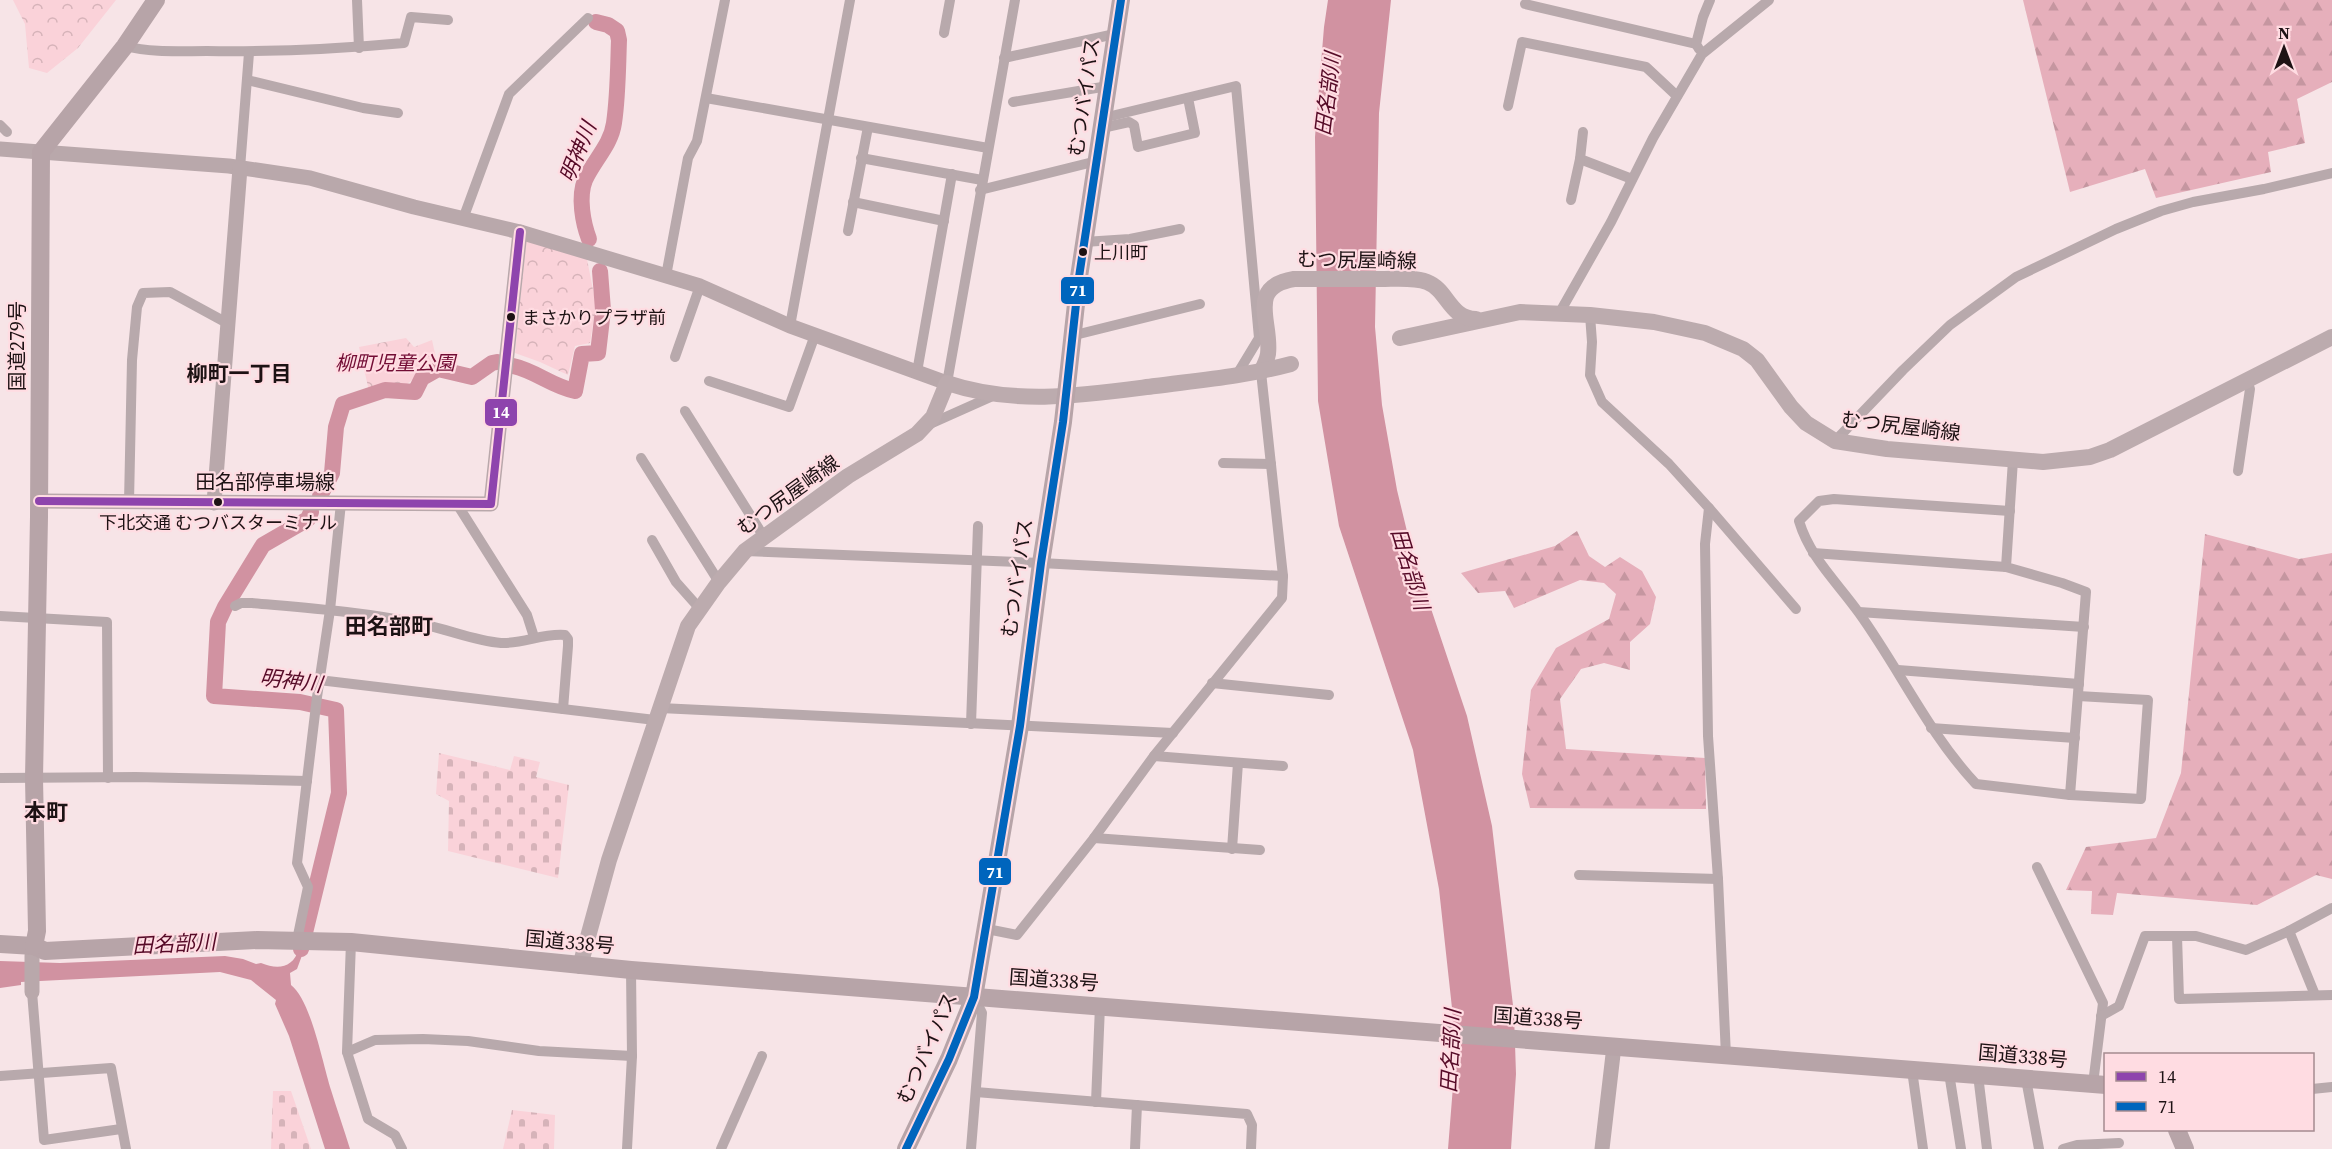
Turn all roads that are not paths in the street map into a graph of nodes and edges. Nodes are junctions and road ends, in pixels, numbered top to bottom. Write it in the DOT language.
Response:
graph roads {
  1 [pos="156,0"];
  2 [pos="357,0"];
  3 [pos="725,0"];
  4 [pos="850,0"];
  5 [pos="950,0"];
  6 [pos="1015,0"];
  7 [pos="1121,0"];
  8 [pos="1710,0"];
  9 [pos="1769,0"];
  10 [pos="1526,4"];
  11 [pos="588,18"];
  12 [pos="448,20"];
  13 [pos="944,33"];
  14 [pos="1115,34"];
  15 [pos="1696,44"];
  16 [pos="125,46"];
  17 [pos="359,48"];
  18 [pos="249,53"];
  19 [pos="1702,54"];
  20 [pos="1004,58"];
  21 [pos="247,80"];
  22 [pos="1108,86"];
  23 [pos="1677,96"];
  24 [pos="706,98"];
  25 [pos="1188,98"];
  26 [pos="1013,102"];
  27 [pos="1508,106"];
  28 [pos="398,113"];
  29 [pos="828,119"];
  30 [pos="1103,123"];
  31 [pos="868,127"];
  32 [pos="1583,132"];
  33 [pos="988,148"];
  34 [pos="0,149"];
  35 [pos="41,152"];
  36 [pos="861,158"];
  37 [pos="1580,159"];
  38 [pos="1097,161"];
  39 [pos="240,168"];
  40 [pos="2332,173"];
  41 [pos="952,174"];
  42 [pos="1632,179"];
  43 [pos="981,185"];
  44 [pos="1571,200"];
  45 [pos="853,202"];
  46 [pos="463,219"];
  47 [pos="944,221"];
  48 [pos="1180,229"];
  49 [pos="848,231"];
  50 [pos="520,232"];
  51 [pos="1084,242"];
  52 [pos="666,276"];
  53 [pos="700,286"];
  54 [pos="1200,304"];
  55 [pos="1560,312"];
  56 [pos="1590,315"];
  57 [pos="1481,320"];
  58 [pos="228,323"];
  59 [pos="790,326"];
  60 [pos="815,335"];
  61 [pos="1071,336"];
  62 [pos="2332,337"];
  63 [pos="1400,338"];
  64 [pos="675,357"];
  65 [pos="1291,364"];
  66 [pos="917,372"];
  67 [pos="1261,372"];
  68 [pos="1236,375"];
  69 [pos="2247,380"];
  70 [pos="709,381"];
  71 [pos="947,383"];
  72 [pos="995,395"];
  73 [pos="1064,397"];
  74 [pos="685,411"];
  75 [pos="927,425"];
  76 [pos="1835,441"];
  77 [pos="641,458"];
  78 [pos="2013,460"];
  79 [pos="1223,463"];
  80 [pos="1271,464"];
  81 [pos="2238,471"];
  82 [pos="39,501"];
  83 [pos="129,502"];
  84 [pos="214,503"];
  85 [pos="341,504"];
  86 [pos="457,504"];
  87 [pos="1708,508"];
  88 [pos="2010,511"];
  89 [pos="978,526"];
  90 [pos="764,537"];
  91 [pos="652,540"];
  92 [pos="745,551"];
  93 [pos="1813,553"];
  94 [pos="978,560"];
  95 [pos="1041,563"];
  96 [pos="2006,567"];
  97 [pos="1283,576"];
  98 [pos="719,582"];
  99 [pos="235,606"];
  100 [pos="700,609"];
  101 [pos="1796,609"];
  102 [pos="330,610"];
  103 [pos="1859,612"];
  104 [pos="0,616"];
  105 [pos="37,618"];
  106 [pos="2084,627"];
  107 [pos="534,637"];
  108 [pos="1898,670"];
  109 [pos="320,680"];
  110 [pos="1212,684"];
  111 [pos="2079,684"];
  112 [pos="1329,695"];
  113 [pos="2078,696"];
  114 [pos="562,709"];
  115 [pos="658,714"];
  116 [pos="971,724"];
  117 [pos="1020,726"];
  118 [pos="1931,728"];
  119 [pos="1173,734"];
  120 [pos="2074,738"];
  121 [pos="1154,756"];
  122 [pos="1238,763"];
  123 [pos="1283,766"];
  124 [pos="0,778"];
  125 [pos="34,778"];
  126 [pos="108,778"];
  127 [pos="307,781"];
  128 [pos="2070,795"];
  129 [pos="1094,838"];
  130 [pos="1232,849"];
  131 [pos="1260,850"];
  132 [pos="2037,867"];
  133 [pos="1579,875"];
  134 [pos="1718,879"];
  135 [pos="2332,908"];
  136 [pos="987,929"];
  137 [pos="2289,931"];
  138 [pos="2177,936"];
  139 [pos="301,940"];
  140 [pos="351,942"];
  141 [pos="0,944"];
  142 [pos="33,951"];
  143 [pos="580,966"];
  144 [pos="631,970"];
  145 [pos="32,992"];
  146 [pos="2315,995"];
  147 [pos="2332,995"];
  148 [pos="974,997"];
  149 [pos="1100,1006"];
  150 [pos="2101,1016"];
  151 [pos="1614,1046"];
  152 [pos="347,1052"];
  153 [pos="632,1056"];
  154 [pos="762,1056"];
  155 [pos="1726,1056"];
  156 [pos="1912,1070"];
  157 [pos="39,1072"];
  158 [pos="1949,1073"];
  159 [pos="1978,1075"];
  160 [pos="0,1076"];
  161 [pos="2026,1079"];
  162 [pos="2099,1084"];
  163 [pos="2332,1088"];
  164 [pos="2314,1089"];
  165 [pos="976,1092"];
  166 [pos="1096,1102"];
  167 [pos="1137,1105"];
  168 [pos="121,1129"];
  169 [pos="2117,1131"];
  170 [pos="2177,1131"];
  171 [pos="2119,1146"];
  172 [pos="126,1149"];
  173 [pos="402,1149"];
  174 [pos="627,1149"];
  175 [pos="721,1149"];
  176 [pos="906,1149"];
  177 [pos="971,1149"];
  178 [pos="1135,1149"];
  179 [pos="1251,1149"];
  180 [pos="1602,1149"];
  181 [pos="1923,1149"];
  182 [pos="1961,1149"];
  183 [pos="1987,1149"];
  184 [pos="2040,1149"];
  185 [pos="2063,1149"];
  186 [pos="2185,1149"];
  1 -- 16 [label="highway"];
  2 -- 17 [label="street"];
  3 -- 24 [label="street"];
  4 -- 29 [label="street"];
  5 -- 13 [label="street"];
  6 -- 20 [label="street"];
  7 -- 14 [label="highway, むつバイパス"];
  8 -- 15 [label="street"];
  9 -- 19 [label="street"];
  10 -- 15 [label="street"];
  11 -- 46 [label="street"];
  12 -- 17 [label="street"];
  14 -- 20 [label="street"];
  14 -- 22 [label="highway, むつバイパス"];
  15 -- 19 [label="street"];
  16 -- 18 [label="street"];
  16 -- 35 [label="highway"];
  17 -- 18 [label="street"];
  18 -- 21 [label="street"];
  19 -- 23 [label="street"];
  20 -- 33 [label="street"];
  21 -- 28 [label="street"];
  21 -- 39 [label="street"];
  22 -- 26 [label="street"];
  22 -- 30 [label="highway, むつバイパス"];
  23 -- 27 [label="street"];
  23 -- 42 [label="street"];
  24 -- 29 [label="street"];
  24 -- 52 [label="street"];
  25 -- 30 [label="street"];
  25 -- 30 [label="street"];
  25 -- 68 [label="street"];
  29 -- 31 [label="street"];
  29 -- 59 [label="street"];
  30 -- 38 [label="highway, むつバイパス"];
  31 -- 33 [label="street"];
  31 -- 36 [label="street"];
  32 -- 37 [label="street"];
  33 -- 43 [label="street"];
  34 -- 35 [label="street"];
  35 -- 39 [label="street"];
  35 -- 82 [label="highway, 国道279号"];
  36 -- 41 [label="street"];
  36 -- 45 [label="street"];
  37 -- 42 [label="street"];
  37 -- 44 [label="street"];
  38 -- 43 [label="street"];
  38 -- 51 [label="highway, むつバイパス"];
  39 -- 46 [label="street"];
  39 -- 58 [label="street"];
  40 -- 76 [label="street"];
  41 -- 43 [label="street"];
  41 -- 47 [label="street"];
  42 -- 55 [label="street"];
  43 -- 71 [label="street"];
  45 -- 47 [label="street"];
  45 -- 49 [label="street"];
  46 -- 50 [label="street"];
  47 -- 66 [label="street"];
  48 -- 51 [label="street"];
  50 -- 52 [label="street"];
  50 -- 86 [label="street, 田名部停車場線"];
  51 -- 61 [label="highway, むつバイパス"];
  52 -- 53 [label="street"];
  53 -- 59 [label="street"];
  53 -- 64 [label="street"];
  54 -- 61 [label="street"];
  55 -- 56 [label="main road, むつ尻屋崎線"];
  55 -- 57 [label="main road, むつ尻屋崎線"];
  56 -- 76 [label="main road, むつ尻屋崎線"];
  56 -- 87 [label="street"];
  57 -- 63 [label="main road, むつ尻屋崎線"];
  57 -- 67 [label="main road, むつ尻屋崎線"];
  58 -- 83 [label="street"];
  58 -- 84 [label="street"];
  59 -- 60 [label="street"];
  60 -- 66 [label="street"];
  60 -- 70 [label="street"];
  61 -- 73 [label="highway, むつバイパス"];
  62 -- 69 [label="main road, むつ尻屋崎線"];
  65 -- 67 [label="main road"];
  66 -- 71 [label="street"];
  67 -- 68 [label="main road"];
  67 -- 80 [label="street"];
  68 -- 73 [label="main road"];
  69 -- 78 [label="main road, むつ尻屋崎線"];
  69 -- 81 [label="street"];
  71 -- 72 [label="main road"];
  71 -- 75 [label="main road, むつ尻屋崎線"];
  72 -- 73 [label="main road"];
  72 -- 75 [label="street"];
  73 -- 95 [label="highway, むつバイパス"];
  74 -- 90 [label="street"];
  75 -- 90 [label="main road, むつ尻屋崎線"];
  76 -- 78 [label="main road, むつ尻屋崎線"];
  77 -- 98 [label="street"];
  78 -- 88 [label="street"];
  79 -- 80 [label="street"];
  80 -- 97 [label="street"];
  82 -- 83 [label="street, 田名部停車場線"];
  82 -- 105 [label="highway, 国道279号"];
  83 -- 84 [label="street, 田名部停車場線"];
  84 -- 85 [label="street, 田名部停車場線"];
  85 -- 86 [label="street, 田名部停車場線"];
  85 -- 102 [label="street"];
  86 -- 107 [label="street"];
  87 -- 101 [label="street"];
  87 -- 134 [label="street"];
  88 -- 93 [label="street"];
  88 -- 96 [label="street"];
  89 -- 94 [label="street"];
  90 -- 92 [label="main road, むつ尻屋崎線"];
  91 -- 100 [label="street"];
  92 -- 94 [label="street"];
  92 -- 98 [label="main road, むつ尻屋崎線"];
  93 -- 96 [label="street"];
  93 -- 103 [label="street"];
  94 -- 95 [label="street"];
  94 -- 116 [label="street"];
  95 -- 97 [label="street"];
  95 -- 117 [label="highway, むつバイパス"];
  96 -- 106 [label="street"];
  97 -- 110 [label="street"];
  98 -- 100 [label="main road, むつ尻屋崎線"];
  99 -- 102 [label="street"];
  100 -- 115 [label="main road, むつ尻屋崎線"];
  102 -- 107 [label="street"];
  102 -- 109 [label="street"];
  103 -- 106 [label="street"];
  103 -- 108 [label="street"];
  104 -- 105 [label="street"];
  105 -- 125 [label="highway, 国道279号"];
  105 -- 126 [label="street"];
  106 -- 111 [label="street"];
  107 -- 114 [label="street"];
  108 -- 111 [label="street"];
  108 -- 118 [label="street"];
  109 -- 114 [label="street"];
  109 -- 127 [label="street"];
  110 -- 112 [label="street"];
  110 -- 119 [label="street"];
  111 -- 113 [label="street"];
  113 -- 120 [label="street"];
  113 -- 128 [label="street"];
  114 -- 115 [label="street"];
  115 -- 116 [label="street"];
  115 -- 143 [label="main road, むつ尻屋崎線"];
  116 -- 117 [label="street"];
  117 -- 119 [label="street"];
  117 -- 136 [label="highway, むつバイパス"];
  118 -- 120 [label="street"];
  118 -- 128 [label="street"];
  119 -- 121 [label="street"];
  120 -- 128 [label="street"];
  121 -- 122 [label="street"];
  121 -- 129 [label="street"];
  122 -- 123 [label="street"];
  122 -- 130 [label="street"];
  124 -- 125 [label="street"];
  125 -- 126 [label="street"];
  125 -- 142 [label="highway, 国道279号"];
  126 -- 127 [label="street"];
  127 -- 139 [label="street"];
  129 -- 130 [label="street"];
  129 -- 136 [label="street"];
  130 -- 131 [label="street"];
  132 -- 150 [label="street"];
  133 -- 134 [label="street"];
  134 -- 155 [label="street"];
  135 -- 137 [label="street"];
  136 -- 148 [label="highway, むつバイパス"];
  137 -- 138 [label="street"];
  137 -- 146 [label="street"];
  138 -- 146 [label="street"];
  138 -- 150 [label="street"];
  139 -- 140 [label="highway, 国道338号"];
  139 -- 142 [label="highway, 国道338号"];
  140 -- 143 [label="highway, 国道338号"];
  140 -- 152 [label="street"];
  141 -- 142 [label="highway, 国道338号"];
  142 -- 145 [label="street"];
  143 -- 144 [label="highway, 国道338号"];
  144 -- 148 [label="highway, 国道338号"];
  144 -- 153 [label="street"];
  145 -- 157 [label="street"];
  146 -- 147 [label="street"];
  148 -- 149 [label="highway, 国道338号"];
  148 -- 165 [label="street"];
  148 -- 176 [label="highway, むつバイパス"];
  149 -- 151 [label="highway, 国道338号"];
  149 -- 166 [label="street"];
  150 -- 162 [label="street"];
  151 -- 155 [label="highway, 国道338号"];
  151 -- 180 [label="street"];
  152 -- 153 [label="street"];
  152 -- 173 [label="street"];
  153 -- 174 [label="street"];
  154 -- 175 [label="street"];
  155 -- 156 [label="highway, 国道338号"];
  156 -- 158 [label="highway, 国道338号"];
  156 -- 181 [label="street"];
  157 -- 160 [label="street"];
  157 -- 168 [label="street"];
  157 -- 168 [label="street"];
  158 -- 159 [label="highway, 国道338号"];
  158 -- 182 [label="street"];
  159 -- 161 [label="highway, 国道338号"];
  159 -- 183 [label="street"];
  161 -- 162 [label="highway, 国道338号"];
  161 -- 184 [label="street"];
  163 -- 164 [label="street"];
  165 -- 166 [label="street"];
  165 -- 177 [label="street"];
  166 -- 167 [label="street"];
  167 -- 178 [label="street"];
  167 -- 179 [label="street"];
  168 -- 172 [label="street"];
  169 -- 171 [label="street"];
  170 -- 186 [label="highway"];
  171 -- 185 [label="street"];
}
